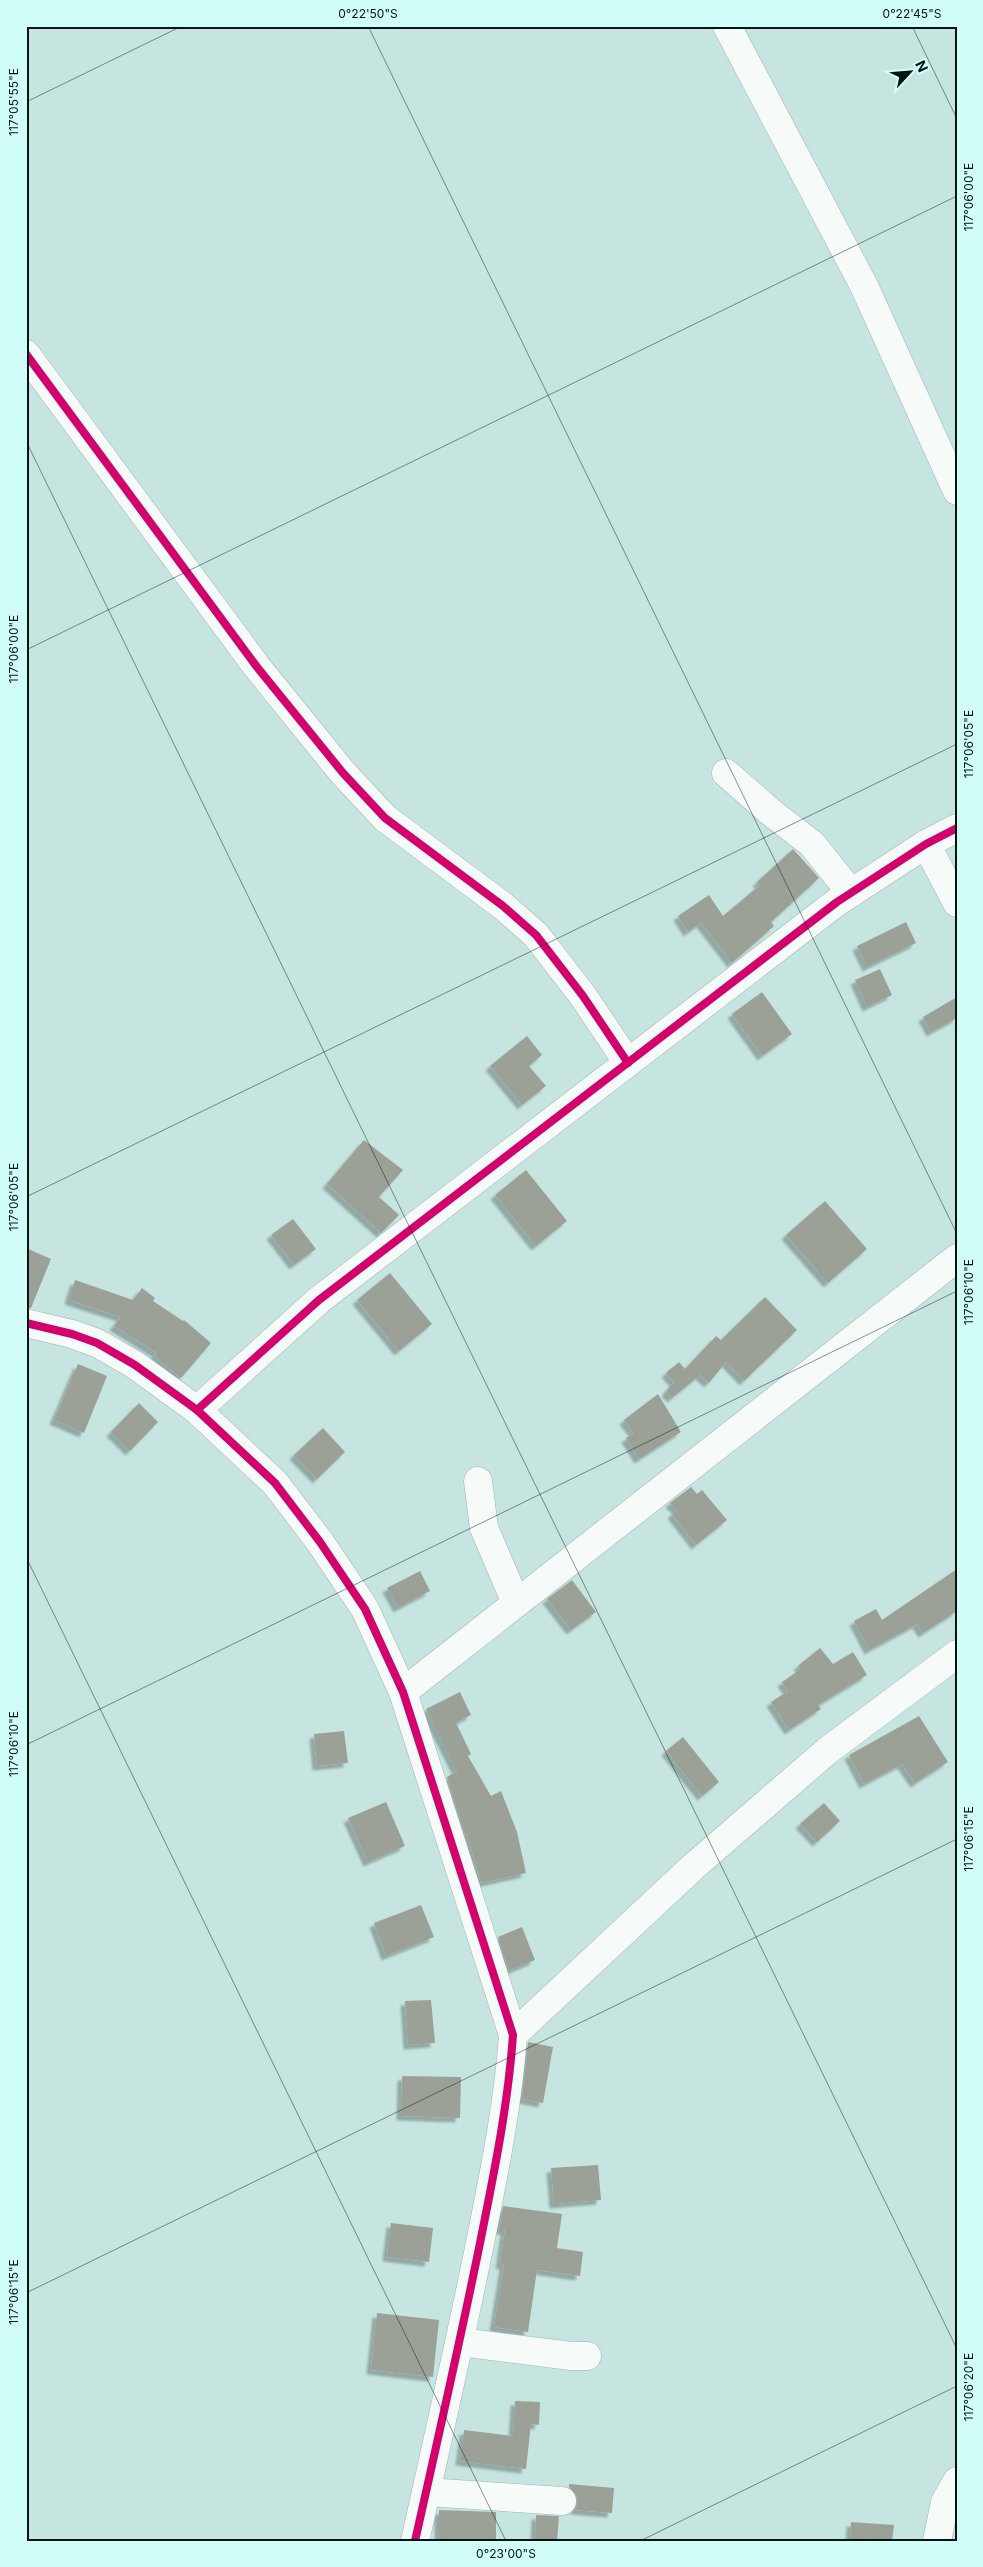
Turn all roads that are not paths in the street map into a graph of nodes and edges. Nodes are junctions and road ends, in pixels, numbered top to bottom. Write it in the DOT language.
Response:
graph roads {
  1 [pos="727,26"];
  2 [pos="26,354"];
  3 [pos="957,491"];
  4 [pos="726,773"];
  5 [pos="957,828"];
  6 [pos="926,844"];
  7 [pos="851,893"];
  8 [pos="957,903"];
  9 [pos="628,1063"];
  10 [pos="957,1258"];
  11 [pos="26,1323"];
  12 [pos="197,1410"];
  13 [pos="478,1482"];
  14 [pos="516,1603"];
  15 [pos="957,1654"];
  16 [pos="403,1692"];
  17 [pos="513,2035"];
  18 [pos="460,2342"];
  19 [pos="587,2356"];
  20 [pos="957,2482"];
  21 [pos="426,2492"];
  22 [pos="562,2501"];
  23 [pos="415,2541"];
  24 [pos="938,2541"];
  1 -- 3 [label="street"];
  2 -- 9 [label="street"];
  4 -- 7 [label="street"];
  5 -- 6 [label="street"];
  6 -- 7 [label="street"];
  6 -- 8 [label="street"];
  7 -- 9 [label="street"];
  9 -- 12 [label="street"];
  10 -- 14 [label="street"];
  11 -- 12 [label="street"];
  12 -- 16 [label="street"];
  13 -- 14 [label="street"];
  14 -- 16 [label="street"];
  15 -- 17 [label="street"];
  16 -- 17 [label="street"];
  17 -- 18 [label="street"];
  18 -- 19 [label="street"];
  18 -- 21 [label="street"];
  20 -- 24 [label="street"];
  21 -- 22 [label="street"];
  21 -- 23 [label="street"];
}
